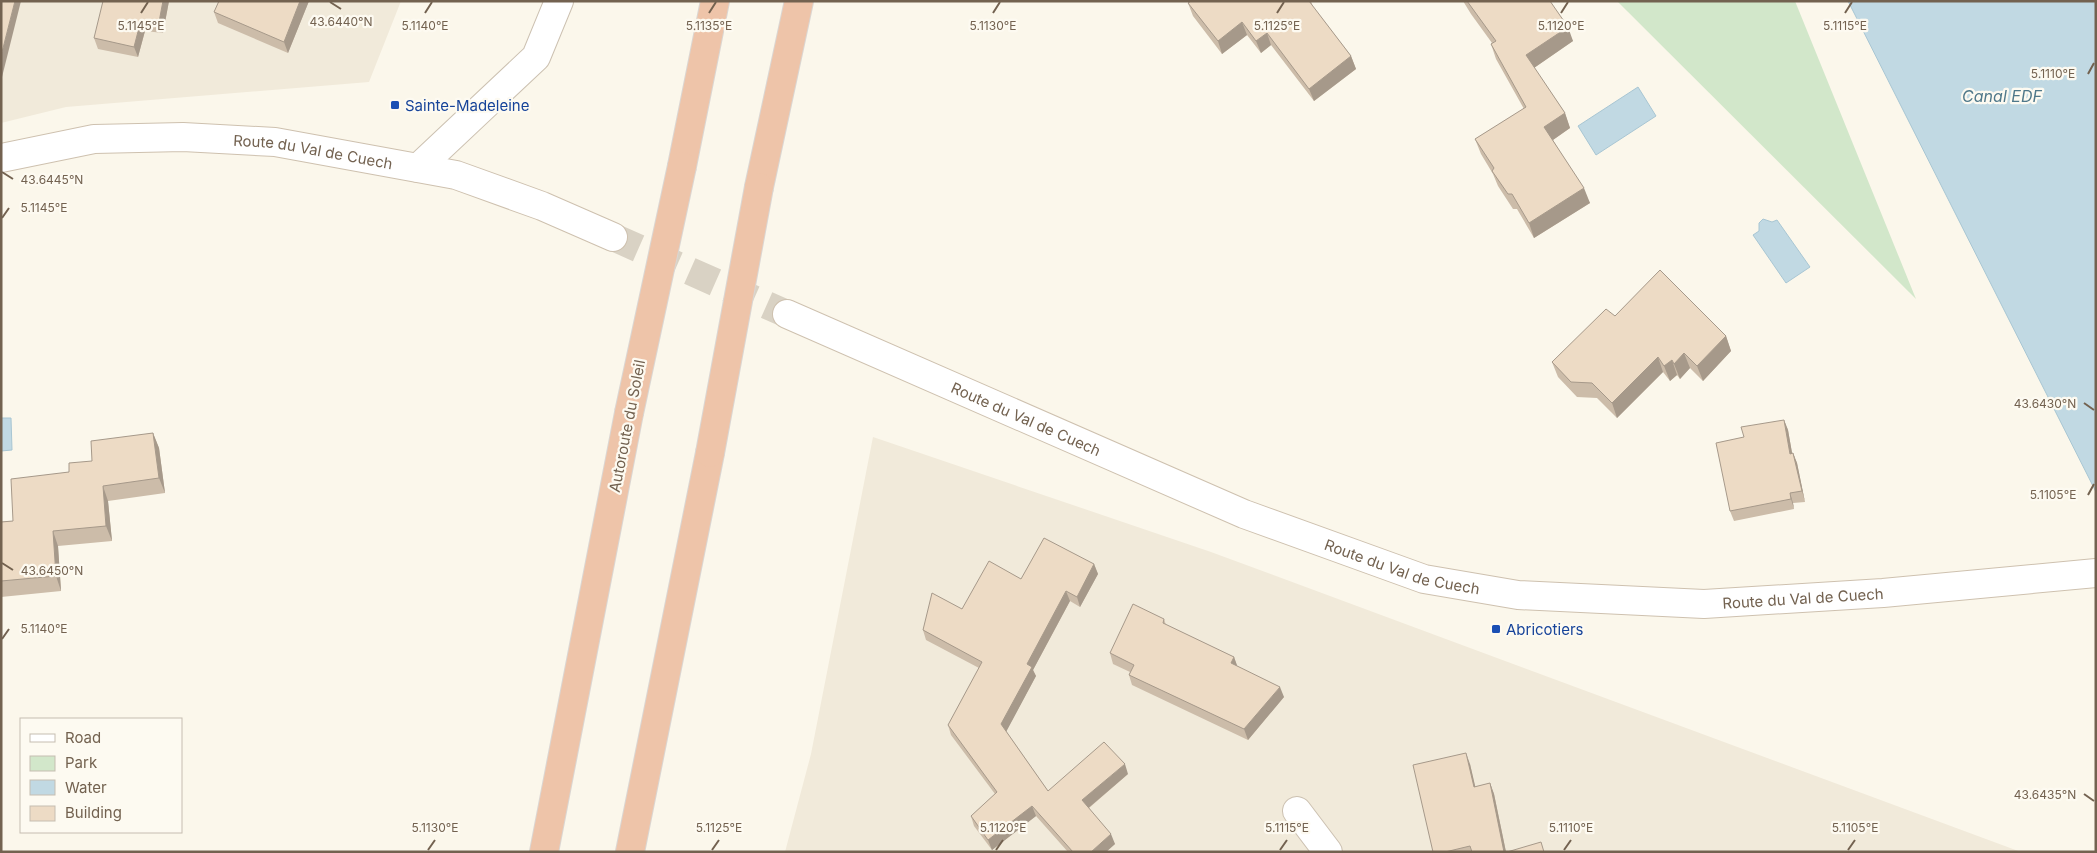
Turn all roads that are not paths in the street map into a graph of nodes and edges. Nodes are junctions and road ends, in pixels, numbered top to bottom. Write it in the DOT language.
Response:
graph roads {
  1 [pos="559,1"];
  2 [pos="715,1"];
  3 [pos="799,1"];
  4 [pos="1,158"];
  5 [pos="418,168"];
  6 [pos="612,237"];
  7 [pos="788,314"];
  8 [pos="2096,573"];
  9 [pos="1297,811"];
  10 [pos="544,852"];
  11 [pos="630,852"];
  12 [pos="1328,852"];
  1 -- 5 [label="street"];
  2 -- 10 [label="highway, Autoroute du Soleil, bridge"];
  3 -- 11 [label="highway, bridge"];
  4 -- 5 [label="street, Route du Val de Cuech"];
  5 -- 6 [label="street, Route du Val de Cuech"];
  7 -- 8 [label="street, Route du Val de Cuech"];
  9 -- 12 [label="street"];
}
